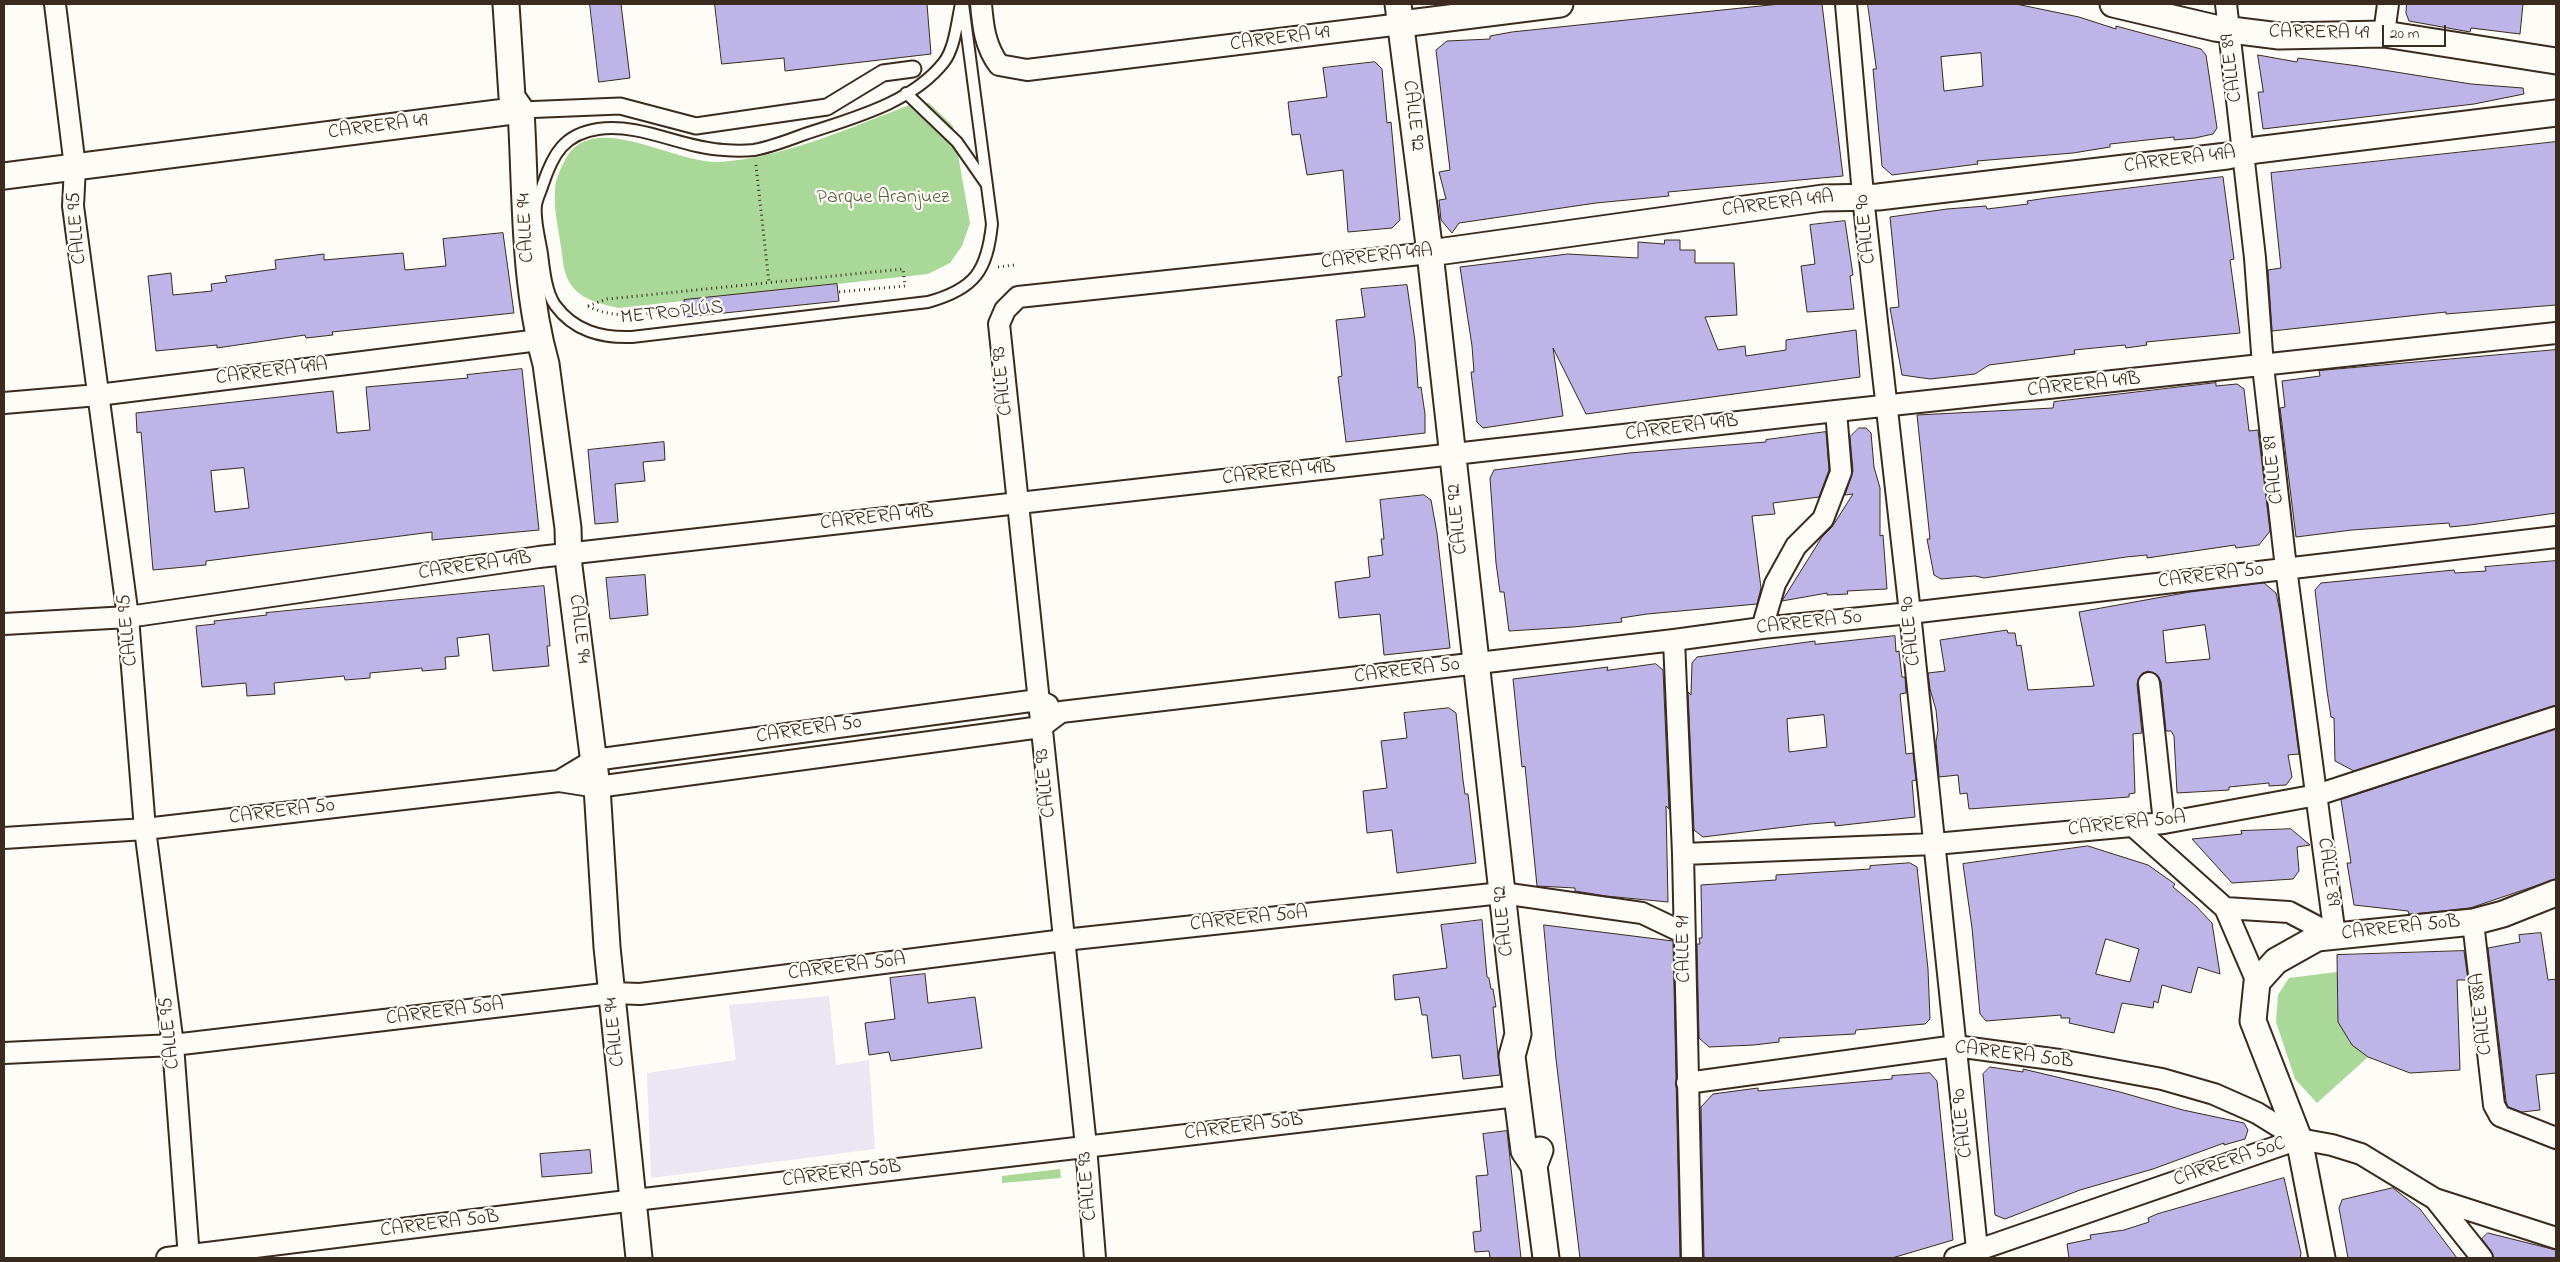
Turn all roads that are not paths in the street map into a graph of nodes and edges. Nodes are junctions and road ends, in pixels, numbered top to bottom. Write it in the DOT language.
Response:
graph roads {
  1 [pos="55,4"];
  2 [pos="506,4"];
  3 [pos="962,4"];
  4 [pos="981,4"];
  5 [pos="1560,4"];
  6 [pos="1846,4"];
  7 [pos="2113,4"];
  8 [pos="2226,4"];
  9 [pos="2388,4"];
  10 [pos="1400,14"];
  11 [pos="2229,30"];
  12 [pos="2384,34"];
  13 [pos="2554,65"];
  14 [pos="913,69"];
  15 [pos="906,92"];
  16 [pos="2556,92"];
  17 [pos="521,110"];
  18 [pos="2548,114"];
  19 [pos="2242,153"];
  20 [pos="74,167"];
  21 [pos="4,176"];
  22 [pos="988,186"];
  23 [pos="1864,198"];
  24 [pos="1430,253"];
  25 [pos="1005,310"];
  26 [pos="2556,334"];
  27 [pos="539,340"];
  28 [pos="2263,366"];
  29 [pos="98,395"];
  30 [pos="4,404"];
  31 [pos="1887,407"];
  32 [pos="1836,411"];
  33 [pos="1452,455"];
  34 [pos="1017,503"];
  35 [pos="2556,536"];
  36 [pos="568,555"];
  37 [pos="2286,568"];
  38 [pos="1910,613"];
  39 [pos="128,617"];
  40 [pos="4,624"];
  41 [pos="1762,628"];
  42 [pos="1674,640"];
  43 [pos="1476,664"];
  44 [pos="2149,683"];
  45 [pos="1038,700"];
  46 [pos="1061,712"];
  47 [pos="2556,717"];
  48 [pos="1041,727"];
  49 [pos="594,760"];
  50 [pos="559,781"];
  51 [pos="597,788"];
  52 [pos="2316,795"];
  53 [pos="2164,823"];
  54 [pos="2132,825"];
  55 [pos="146,829"];
  56 [pos="4,838"];
  57 [pos="1935,844"];
  58 [pos="1684,854"];
  59 [pos="1502,893"];
  60 [pos="2556,893"];
  61 [pos="2225,908"];
  62 [pos="2473,922"];
  63 [pos="1684,933"];
  64 [pos="2335,936"];
  65 [pos="1064,940"];
  66 [pos="2257,982"];
  67 [pos="612,993"];
  68 [pos="1518,1034"];
  69 [pos="173,1045"];
  70 [pos="1956,1046"];
  71 [pos="4,1053"];
  72 [pos="1687,1083"];
  73 [pos="1517,1096"];
  74 [pos="2556,1138"];
  75 [pos="2299,1139"];
  76 [pos="1086,1146"];
  77 [pos="1534,1166"];
  78 [pos="2435,1198"];
  79 [pos="634,1200"];
  80 [pos="2556,1238"];
  81 [pos="1977,1254"];
  82 [pos="167,1258"];
  83 [pos="189,1258"];
  84 [pos="639,1258"];
  85 [pos="1094,1258"];
  86 [pos="1546,1258"];
  87 [pos="1692,1258"];
  88 [pos="1955,1258"];
  89 [pos="2322,1258"];
  90 [pos="2482,1258"];
  1 -- 20 [label="street, CALLE 95"];
  2 -- 17 [label="street, CALLE 94"];
  3 -- 15 [label="lane, METROPLÚS"];
  3 -- 22 [label="lane, METROPLÚS"];
  4 -- 10 [label="street, CARRERA 49"];
  5 -- 10 [label="street, CARRERA 49"];
  6 -- 23 [label="street, CALLE 90"];
  7 -- 11 [label="street, CARRERA 49"];
  8 -- 11 [label="street, CALLE 89"];
  9 -- 12 [label="street"];
  10 -- 24 [label="street, CALLE 92"];
  11 -- 12 [label="street, CARRERA 49"];
  11 -- 19 [label="street, CALLE 89"];
  12 -- 13 [label="street, CARRERA 49"];
  14 -- 17 [label="street, CARRERA 49"];
  15 -- 22 [label="lane"];
  15 -- 22 [label="lane, METROPLÚS"];
  16 -- 18 [label="street"];
  17 -- 20 [label="street, CARRERA 49"];
  17 -- 27 [label="street, CALLE 94"];
  18 -- 19 [label="street, CARRERA 49A"];
  19 -- 23 [label="street, CARRERA 49A"];
  19 -- 28 [label="street, CALLE 89"];
  20 -- 21 [label="street, CARRERA 49"];
  20 -- 29 [label="street, CALLE 95"];
  23 -- 24 [label="street, CARRERA 49A"];
  23 -- 31 [label="street, CALLE 90"];
  24 -- 25 [label="street, CARRERA 49A"];
  24 -- 33 [label="street, CALLE 92"];
  25 -- 34 [label="street, CALLE 93"];
  26 -- 28 [label="street, CARRERA 49B"];
  27 -- 29 [label="street, CARRERA 49A"];
  27 -- 36 [label="street, CALLE 94"];
  28 -- 31 [label="street, CARRERA 49B"];
  28 -- 37 [label="street, CALLE 89"];
  29 -- 30 [label="street, CARRERA 49A"];
  29 -- 39 [label="street, CALLE 95"];
  31 -- 32 [label="street, CARRERA 49B"];
  31 -- 38 [label="street, CALLE 90"];
  32 -- 33 [label="street, CARRERA 49B"];
  32 -- 41 [label="street"];
  33 -- 34 [label="street, CARRERA 49B"];
  33 -- 43 [label="street, CALLE 92"];
  34 -- 36 [label="street, CARRERA 49B"];
  34 -- 45 [label="street, CALLE 93"];
  35 -- 37 [label="street, CARRERA 50"];
  36 -- 39 [label="street, CARRERA 49B"];
  36 -- 49 [label="street, CALLE 94"];
  37 -- 38 [label="street, CARRERA 50"];
  37 -- 52 [label="street, CALLE 89"];
  38 -- 41 [label="street, CARRERA 50"];
  38 -- 57 [label="street, CALLE 90"];
  39 -- 40 [label="street, CARRERA 49B"];
  39 -- 55 [label="street, CALLE 95"];
  41 -- 42 [label="street, CARRERA 50"];
  42 -- 43 [label="street, CARRERA 50"];
  42 -- 58 [label="street, CALLE 91"];
  43 -- 46 [label="street, CARRERA 50"];
  43 -- 59 [label="street, CALLE 92"];
  44 -- 53 [label="street"];
  45 -- 46 [label="street"];
  45 -- 48 [label="street, CALLE 93"];
  45 -- 49 [label="street, CARRERA 50"];
  46 -- 48 [label="street, CARRERA 50"];
  47 -- 52 [label="street, CARRERA 50A"];
  48 -- 51 [label="street, CARRERA 50"];
  48 -- 65 [label="street, CALLE 93"];
  49 -- 50 [label="street, CARRERA 50"];
  49 -- 51 [label="street, CALLE 94"];
  50 -- 51 [label="street, CARRERA 50"];
  50 -- 55 [label="street, CARRERA 50"];
  51 -- 67 [label="street, CALLE 94"];
  52 -- 53 [label="street, CARRERA 50A"];
  52 -- 64 [label="street, CALLE 89"];
  53 -- 54 [label="street, CARRERA 50A"];
  54 -- 57 [label="street, CARRERA 50A"];
  54 -- 61 [label="street"];
  55 -- 56 [label="street, CARRERA 50"];
  55 -- 69 [label="street, CALLE 95"];
  57 -- 58 [label="street, CARRERA 50A"];
  57 -- 70 [label="street, CALLE 90"];
  58 -- 63 [label="street, CALLE 91"];
  59 -- 63 [label="street, CARRERA 50A"];
  59 -- 65 [label="street, CARRERA 50A"];
  59 -- 68 [label="street, CALLE 92"];
  60 -- 62 [label="street, CARRERA 50B"];
  61 -- 64 [label="street"];
  61 -- 66 [label="street"];
  62 -- 64 [label="street, CARRERA 50B"];
  62 -- 74 [label="street, CALLE 88A"];
  63 -- 72 [label="street, CALLE 91"];
  64 -- 66 [label="street, CARRERA 50B"];
  65 -- 67 [label="street, CARRERA 50A"];
  65 -- 76 [label="street, CALLE 93"];
  66 -- 75 [label="street"];
  67 -- 69 [label="street, CARRERA 50A"];
  67 -- 79 [label="street, CALLE 94"];
  68 -- 73 [label="street, CALLE 92"];
  68 -- 77 [label="street, CALLE 92"];
  69 -- 71 [label="street, CARRERA 50A"];
  69 -- 83 [label="street, CALLE 95"];
  70 -- 72 [label="street, CARRERA 50B"];
  70 -- 75 [label="street, CARRERA 50B"];
  70 -- 81 [label="street, CALLE 90"];
  72 -- 87 [label="street, CALLE 91"];
  73 -- 76 [label="street, CARRERA 50B"];
  73 -- 77 [label="street, CALLE 92"];
  75 -- 78 [label="street, CARRERA 50C"];
  75 -- 81 [label="street, CARRERA 50C"];
  75 -- 89 [label="street"];
  76 -- 79 [label="street, CARRERA 50B"];
  76 -- 85 [label="street, CALLE 93"];
  77 -- 86 [label="street, CALLE 92"];
  78 -- 80 [label="street, CARRERA 50C"];
  78 -- 90 [label="street"];
  79 -- 83 [label="street, CARRERA 50B"];
  79 -- 84 [label="street, CALLE 94"];
  81 -- 88 [label="street, CARRERA 50C"];
  82 -- 83 [label="street, CARRERA 50B"];
}
